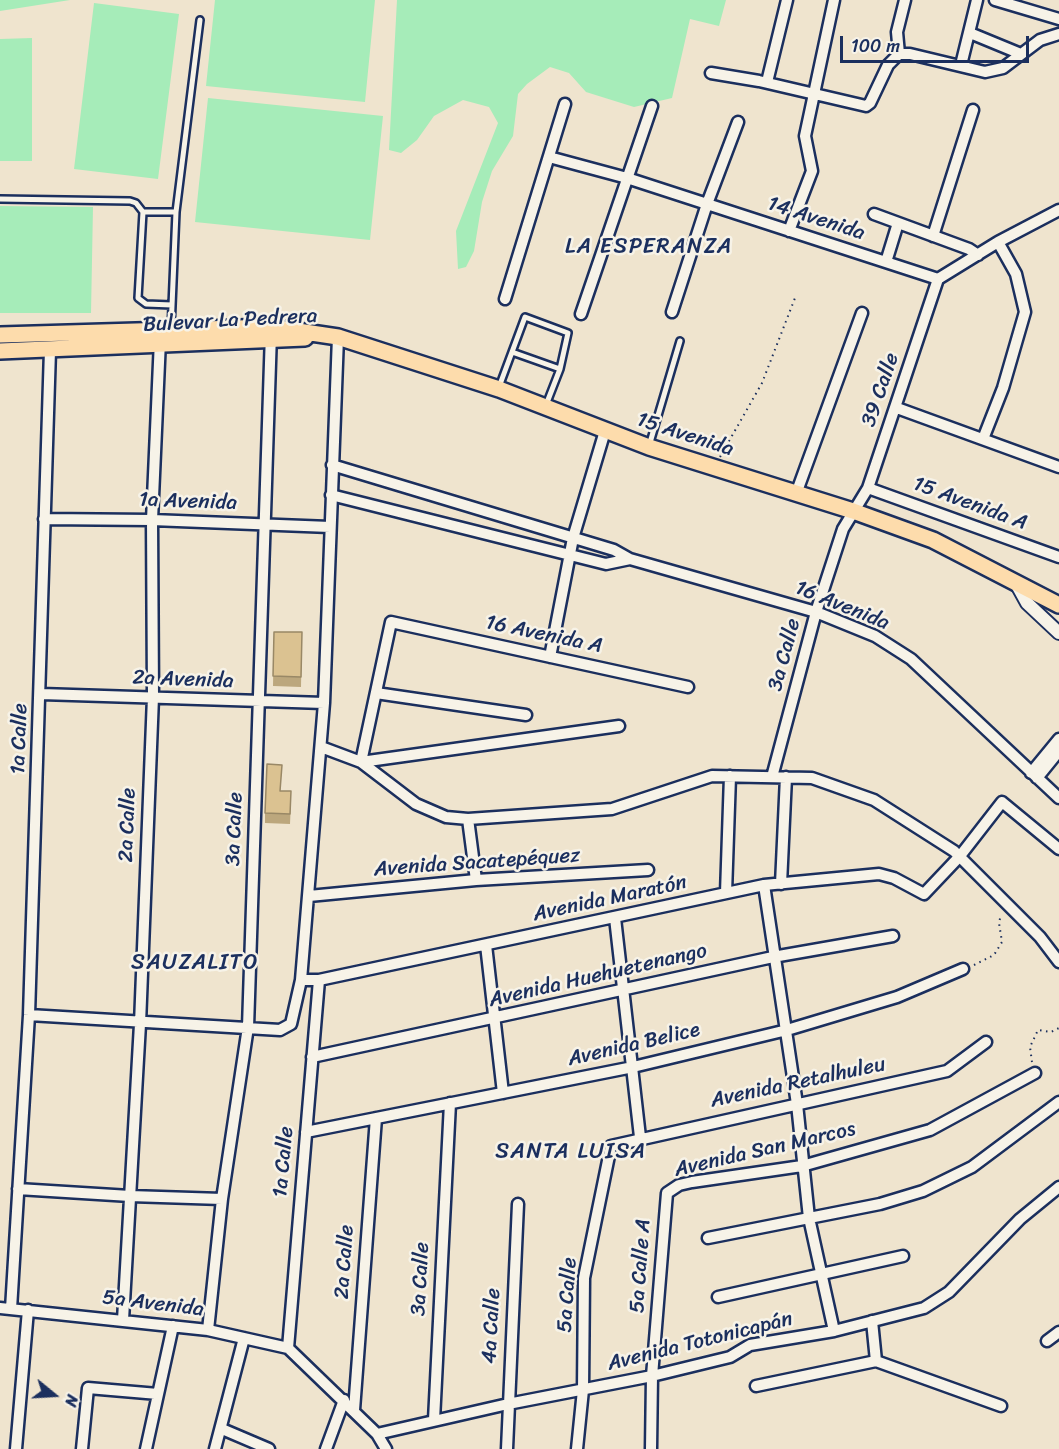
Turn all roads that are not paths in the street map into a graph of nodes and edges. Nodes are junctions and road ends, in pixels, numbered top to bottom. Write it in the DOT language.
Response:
graph roads {
  1 [pos="787,0"];
  2 [pos="834,0"];
  3 [pos="905,0"];
  4 [pos="977,0"];
  5 [pos="995,0"];
  6 [pos="1059,19"];
  7 [pos="200,20"];
  8 [pos="970,33"];
  9 [pos="1059,34"];
  10 [pos="899,54"];
  11 [pos="1021,54"];
  12 [pos="961,65"];
  13 [pos="711,73"];
  14 [pos="767,82"];
  15 [pos="814,93"];
  16 [pos="565,104"];
  17 [pos="652,106"];
  18 [pos="973,110"];
  19 [pos="738,122"];
  20 [pos="549,157"];
  21 [pos="627,178"];
  22 [pos="0,199"];
  23 [pos="707,204"];
  24 [pos="1059,210"];
  25 [pos="143,212"];
  26 [pos="176,212"];
  27 [pos="874,214"];
  28 [pos="898,223"];
  29 [pos="789,231"];
  30 [pos="933,236"];
  31 [pos="998,242"];
  32 [pos="978,255"];
  33 [pos="886,262"];
  34 [pos="938,279"];
  35 [pos="505,299"];
  36 [pos="172,305"];
  37 [pos="672,312"];
  38 [pos="862,312"];
  39 [pos="582,314"];
  40 [pos="271,333"];
  41 [pos="0,335"];
  42 [pos="164,336"];
  43 [pos="338,337"];
  44 [pos="680,342"];
  45 [pos="50,350"];
  46 [pos="0,351"];
  47 [pos="513,352"];
  48 [pos="560,369"];
  49 [pos="499,389"];
  50 [pos="545,407"];
  51 [pos="897,408"];
  52 [pos="605,431"];
  53 [pos="983,439"];
  54 [pos="649,447"];
  55 [pos="332,465"];
  56 [pos="1059,467"];
  57 [pos="868,488"];
  58 [pos="796,494"];
  59 [pos="331,495"];
  60 [pos="853,511"];
  61 [pos="44,519"];
  62 [pos="152,520"];
  63 [pos="266,526"];
  64 [pos="330,527"];
  65 [pos="573,538"];
  66 [pos="569,555"];
  67 [pos="1059,557"];
  68 [pos="630,559"];
  69 [pos="1016,583"];
  70 [pos="1059,605"];
  71 [pos="816,612"];
  72 [pos="1059,633"];
  73 [pos="550,657"];
  74 [pos="688,687"];
  75 [pos="376,693"];
  76 [pos="41,694"];
  77 [pos="153,698"];
  78 [pos="258,702"];
  79 [pos="324,703"];
  80 [pos="526,715"];
  81 [pos="619,726"];
  82 [pos="1059,739"];
  83 [pos="321,747"];
  84 [pos="1059,751"];
  85 [pos="361,762"];
  86 [pos="730,776"];
  87 [pos="1034,776"];
  88 [pos="772,777"];
  89 [pos="786,777"];
  90 [pos="1059,798"];
  91 [pos="468,819"];
  92 [pos="1059,849"];
  93 [pos="960,856"];
  94 [pos="648,870"];
  95 [pos="476,880"];
  96 [pos="781,884"];
  97 [pos="764,885"];
  98 [pos="726,893"];
  99 [pos="309,896"];
  100 [pos="615,918"];
  101 [pos="893,936"];
  102 [pos="486,945"];
  103 [pos="773,957"];
  104 [pos="1059,962"];
  105 [pos="963,969"];
  106 [pos="301,980"];
  107 [pos="319,980"];
  108 [pos="624,990"];
  109 [pos="29,1016"];
  110 [pos="495,1019"];
  111 [pos="140,1024"];
  112 [pos="249,1027"];
  113 [pos="787,1030"];
  114 [pos="986,1042"];
  115 [pos="312,1057"];
  116 [pos="633,1066"];
  117 [pos="1035,1073"];
  118 [pos="503,1093"];
  119 [pos="1059,1102"];
  120 [pos="450,1103"];
  121 [pos="797,1104"];
  122 [pos="376,1118"];
  123 [pos="306,1132"];
  124 [pos="640,1137"];
  125 [pos="611,1146"];
  126 [pos="802,1166"];
  127 [pos="1059,1187"];
  128 [pos="18,1189"];
  129 [pos="667,1193"];
  130 [pos="130,1196"];
  131 [pos="222,1199"];
  132 [pos="518,1204"];
  133 [pos="809,1218"];
  134 [pos="708,1238"];
  135 [pos="903,1256"];
  136 [pos="820,1274"];
  137 [pos="718,1297"];
  138 [pos="5,1308"];
  139 [pos="28,1310"];
  140 [pos="123,1320"];
  141 [pos="872,1322"];
  142 [pos="173,1326"];
  143 [pos="208,1330"];
  144 [pos="834,1331"];
  145 [pos="1059,1332"];
  146 [pos="244,1338"];
  147 [pos="1047,1341"];
  148 [pos="288,1348"];
  149 [pos="876,1361"];
  150 [pos="652,1377"];
  151 [pos="756,1386"];
  152 [pos="584,1390"];
  153 [pos="158,1394"];
  154 [pos="344,1400"];
  155 [pos="508,1404"];
  156 [pos="1001,1406"];
  157 [pos="354,1410"];
  158 [pos="434,1420"];
  159 [pos="222,1429"];
  160 [pos="377,1434"];
  161 [pos="16,1449"];
  162 [pos="82,1449"];
  163 [pos="146,1449"];
  164 [pos="215,1449"];
  165 [pos="269,1449"];
  166 [pos="326,1449"];
  167 [pos="386,1449"];
  168 [pos="507,1449"];
  169 [pos="577,1449"];
  170 [pos="651,1449"];
  1 -- 14 [label="street"];
  2 -- 15 [label="street"];
  3 -- 10 [label="street"];
  4 -- 8 [label="street"];
  5 -- 6 [label="street"];
  7 -- 26 [label="lane"];
  8 -- 11 [label="street"];
  8 -- 12 [label="street"];
  9 -- 11 [label="street"];
  10 -- 12 [label="street"];
  10 -- 15 [label="street"];
  11 -- 12 [label="street"];
  13 -- 14 [label="street"];
  14 -- 15 [label="street"];
  15 -- 29 [label="street"];
  16 -- 20 [label="street"];
  17 -- 21 [label="street"];
  18 -- 30 [label="street"];
  19 -- 23 [label="street"];
  20 -- 21 [label="street, 14 Avenida"];
  20 -- 35 [label="street"];
  21 -- 23 [label="street, 14 Avenida"];
  21 -- 39 [label="street"];
  22 -- 25 [label="lane"];
  23 -- 29 [label="street, 14 Avenida"];
  23 -- 37 [label="street"];
  24 -- 31 [label="street"];
  25 -- 26 [label="lane"];
  25 -- 36 [label="lane"];
  26 -- 36 [label="lane"];
  27 -- 28 [label="street"];
  28 -- 30 [label="street"];
  28 -- 33 [label="street"];
  29 -- 33 [label="street, 14 Avenida"];
  30 -- 32 [label="street"];
  31 -- 32 [label="street"];
  31 -- 53 [label="street"];
  32 -- 34 [label="street"];
  33 -- 34 [label="street, 14 Avenida"];
  34 -- 51 [label="street, 39 Calle"];
  36 -- 42 [label="lane"];
  38 -- 58 [label="street"];
  40 -- 42 [label="main road, Bulevar La Pedrera"];
  40 -- 43 [label="main road, Bulevar La Pedrera"];
  40 -- 63 [label="street, 3a Calle"];
  41 -- 42 [label="main road, Bulevar La Pedrera"];
  42 -- 45 [label="main road, Bulevar La Pedrera"];
  42 -- 62 [label="street, 2a Calle"];
  43 -- 49 [label="main road, 15 Avenida"];
  43 -- 55 [label="street"];
  44 -- 54 [label="lane"];
  45 -- 46 [label="main road, Bulevar La Pedrera"];
  45 -- 61 [label="street, 1a Calle"];
  47 -- 48 [label="lane"];
  47 -- 48 [label="lane"];
  47 -- 49 [label="lane"];
  48 -- 50 [label="lane"];
  49 -- 50 [label="main road, 15 Avenida"];
  50 -- 52 [label="main road, 15 Avenida"];
  51 -- 53 [label="street"];
  51 -- 57 [label="street, 39 Calle"];
  52 -- 54 [label="main road, 15 Avenida"];
  52 -- 65 [label="street"];
  53 -- 56 [label="street"];
  54 -- 58 [label="main road, 15 Avenida"];
  55 -- 59 [label="street"];
  55 -- 65 [label="street, 16 Avenida"];
  57 -- 60 [label="street, 39 Calle"];
  57 -- 67 [label="street, 15 Avenida A"];
  58 -- 60 [label="main road, 15 Avenida"];
  59 -- 64 [label="street"];
  59 -- 66 [label="street, 16 Avenida"];
  60 -- 69 [label="main road, 15 Avenida"];
  60 -- 71 [label="street, 3a Calle"];
  61 -- 62 [label="street, 1a Avenida"];
  61 -- 76 [label="street, 1a Calle"];
  62 -- 63 [label="street, 1a Avenida"];
  62 -- 77 [label="street, 2a Calle"];
  63 -- 64 [label="street, 1a Avenida"];
  63 -- 78 [label="street, 3a Calle"];
  64 -- 79 [label="street"];
  65 -- 66 [label="street"];
  65 -- 68 [label="street, 16 Avenida"];
  66 -- 68 [label="street, 16 Avenida"];
  66 -- 73 [label="street"];
  68 -- 71 [label="street, 16 Avenida"];
  69 -- 70 [label="main road"];
  69 -- 72 [label="street"];
  71 -- 87 [label="street, 16 Avenida"];
  71 -- 88 [label="street, 3a Calle"];
  73 -- 74 [label="street, 16 Avenida A"];
  73 -- 75 [label="street, 16 Avenida A"];
  75 -- 80 [label="street"];
  75 -- 85 [label="street"];
  76 -- 77 [label="street, 2a Avenida"];
  76 -- 109 [label="street, 1a Calle"];
  77 -- 78 [label="street, 2a Avenida"];
  77 -- 111 [label="street, 2a Calle"];
  78 -- 79 [label="street, 2a Avenida"];
  78 -- 112 [label="street, 3a Calle"];
  79 -- 83 [label="street"];
  81 -- 85 [label="street"];
  82 -- 87 [label="street"];
  83 -- 85 [label="street"];
  83 -- 99 [label="street"];
  84 -- 87 [label="street"];
  85 -- 91 [label="street"];
  86 -- 88 [label="street"];
  86 -- 91 [label="street"];
  86 -- 98 [label="street"];
  87 -- 90 [label="street, 16 Avenida"];
  88 -- 89 [label="street"];
  89 -- 93 [label="street"];
  89 -- 96 [label="street"];
  91 -- 95 [label="street"];
  92 -- 93 [label="street"];
  93 -- 96 [label="street, Avenida Maratón"];
  93 -- 104 [label="street"];
  94 -- 95 [label="street, Avenida Sacatepéquez"];
  95 -- 99 [label="street, Avenida Sacatepéquez"];
  96 -- 97 [label="street, Avenida Maratón"];
  97 -- 98 [label="street, Avenida Maratón"];
  97 -- 103 [label="street"];
  98 -- 100 [label="street, Avenida Maratón"];
  99 -- 106 [label="street"];
  100 -- 102 [label="street, Avenida Maratón"];
  100 -- 108 [label="street"];
  101 -- 103 [label="street, Avenida Huehuetenango"];
  102 -- 107 [label="street, Avenida Maratón"];
  102 -- 110 [label="street"];
  103 -- 108 [label="street, Avenida Huehuetenango"];
  103 -- 113 [label="street"];
  105 -- 113 [label="street, Avenida Belice"];
  106 -- 107 [label="street, Avenida Maratón"];
  106 -- 112 [label="street"];
  107 -- 115 [label="street, 1a Calle"];
  108 -- 110 [label="street, Avenida Huehuetenango"];
  108 -- 116 [label="street"];
  109 -- 111 [label="street"];
  109 -- 128 [label="street, 1a Calle"];
  110 -- 115 [label="street, Avenida Huehuetenango"];
  110 -- 118 [label="street"];
  111 -- 112 [label="street"];
  111 -- 130 [label="street, 2a Calle"];
  112 -- 131 [label="street, 3a Calle"];
  113 -- 116 [label="street, Avenida Belice"];
  113 -- 121 [label="street"];
  114 -- 121 [label="street, Avenida Retalhuleu"];
  115 -- 123 [label="street, 1a Calle"];
  116 -- 118 [label="street, Avenida Belice"];
  116 -- 124 [label="street"];
  117 -- 126 [label="street, Avenida San Marcos"];
  118 -- 120 [label="street, Avenida Belice"];
  119 -- 133 [label="street"];
  120 -- 122 [label="street, Avenida Belice"];
  120 -- 158 [label="street, 3a Calle"];
  121 -- 124 [label="street, Avenida Retalhuleu"];
  121 -- 126 [label="street"];
  122 -- 123 [label="street, Avenida Belice"];
  122 -- 157 [label="street, 2a Calle"];
  123 -- 148 [label="street, 1a Calle"];
  124 -- 125 [label="street, Avenida Retalhuleu"];
  125 -- 152 [label="street, 5a Calle"];
  126 -- 129 [label="street, Avenida San Marcos"];
  126 -- 133 [label="street"];
  127 -- 141 [label="street, Avenida Totonicapán"];
  128 -- 130 [label="street"];
  128 -- 138 [label="street, 1a Calle"];
  129 -- 150 [label="street, 5a Calle A"];
  130 -- 131 [label="street"];
  130 -- 140 [label="street, 2a Calle"];
  131 -- 143 [label="street, 3a Calle"];
  132 -- 155 [label="street, 4a Calle"];
  133 -- 134 [label="street"];
  133 -- 136 [label="street"];
  135 -- 136 [label="street"];
  136 -- 137 [label="street"];
  136 -- 144 [label="street"];
  138 -- 139 [label="street, 5a Avenida"];
  139 -- 140 [label="street, 5a Avenida"];
  139 -- 161 [label="street"];
  140 -- 142 [label="street, 5a Avenida"];
  141 -- 144 [label="street, Avenida Totonicapán"];
  141 -- 149 [label="street"];
  142 -- 143 [label="street, 5a Avenida"];
  142 -- 153 [label="street"];
  143 -- 146 [label="street, 5a Avenida"];
  144 -- 150 [label="street, Avenida Totonicapán"];
  145 -- 147 [label="street"];
  146 -- 148 [label="street, 5a Avenida"];
  146 -- 159 [label="street"];
  148 -- 154 [label="street"];
  149 -- 151 [label="street"];
  149 -- 156 [label="street"];
  150 -- 152 [label="street, Avenida Totonicapán"];
  150 -- 170 [label="street, 5a Calle A"];
  152 -- 155 [label="street, Avenida Totonicapán"];
  152 -- 169 [label="street, 5a Calle"];
  153 -- 162 [label="street"];
  153 -- 163 [label="street"];
  154 -- 157 [label="street"];
  154 -- 166 [label="street"];
  155 -- 158 [label="street, Avenida Totonicapán"];
  155 -- 168 [label="street, 4a Calle"];
  157 -- 160 [label="street"];
  158 -- 160 [label="street, Avenida Totonicapán"];
  159 -- 164 [label="street"];
  159 -- 165 [label="street"];
  160 -- 167 [label="street"];
}
